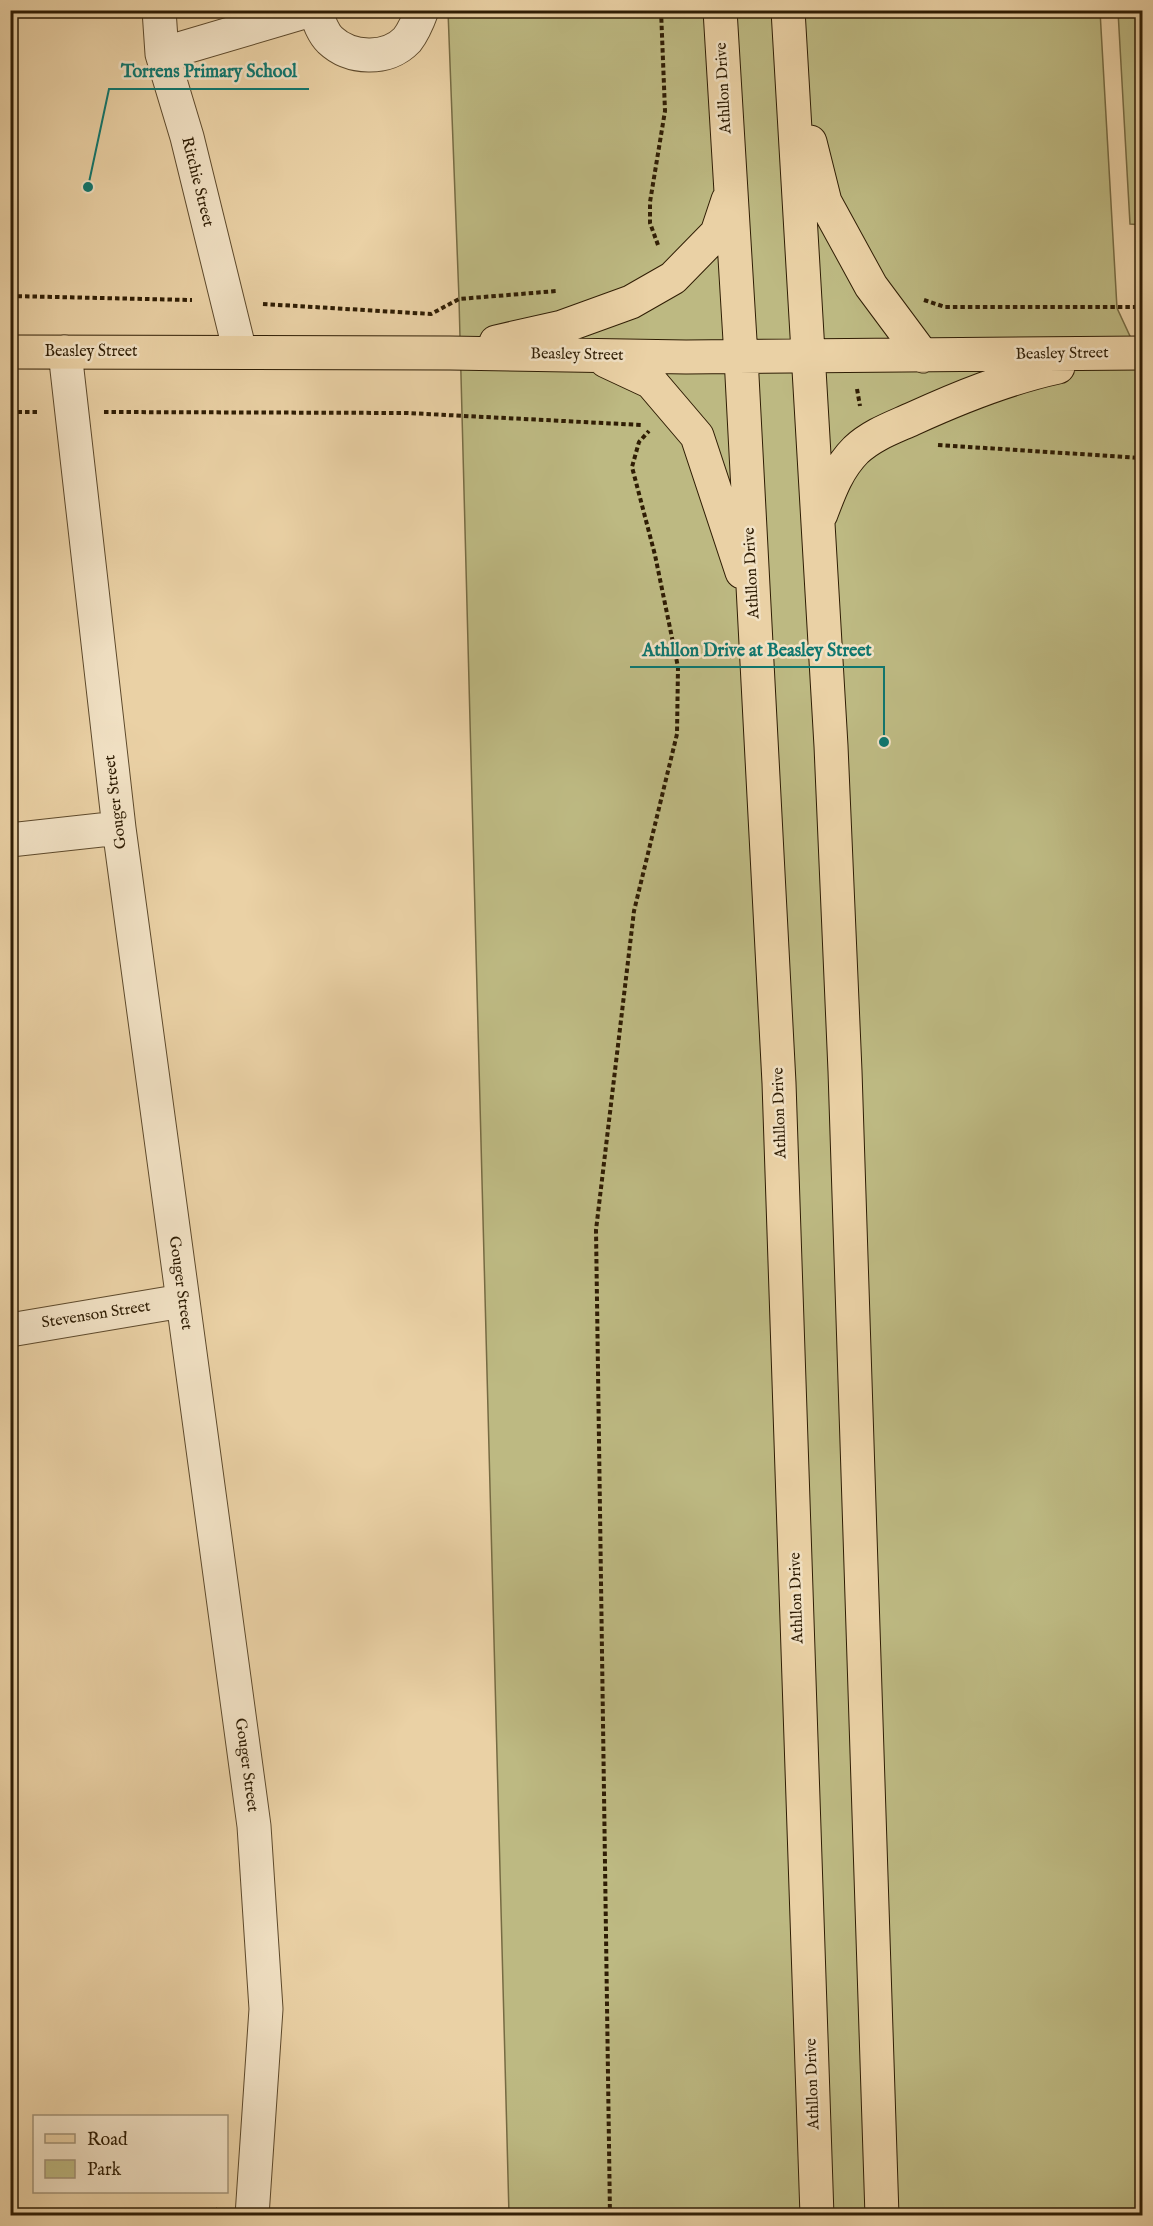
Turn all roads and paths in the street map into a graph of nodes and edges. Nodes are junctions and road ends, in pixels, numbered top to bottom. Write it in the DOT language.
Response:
graph roads {
  1 [pos="159,10"];
  2 [pos="313,10"];
  3 [pos="422,10"];
  4 [pos="661,10"];
  5 [pos="720,10"];
  6 [pos="788,10"];
  7 [pos="162,54"];
  8 [pos="792,73"];
  9 [pos="730,192"];
  10 [pos="662,255"];
  11 [pos="561,290"];
  12 [pos="917,293"];
  13 [pos="10,296"];
  14 [pos="227,302"];
  15 [pos="1143,307"];
  16 [pos="10,352"];
  17 [pos="65,352"];
  18 [pos="240,352"];
  19 [pos="450,353"];
  20 [pos="1134,353"];
  21 [pos="597,356"];
  22 [pos="923,356"];
  23 [pos="741,357"];
  24 [pos="808,357"];
  25 [pos="10,412"];
  26 [pos="71,412"];
  27 [pos="930,445"];
  28 [pos="1143,458"];
  29 [pos="818,522"];
  30 [pos="754,604"];
  31 [pos="119,828"];
  32 [pos="10,840"];
  33 [pos="182,1301"];
  34 [pos="10,1330"];
  35 [pos="252,2216"];
  36 [pos="610,2216"];
  37 [pos="817,2216"];
  38 [pos="882,2216"];
  1 -- 7 [label="street, Ritchie Street"];
  2 -- 3 [label="street"];
  2 -- 7 [label="street"];
  4 -- 10 [label="path"];
  5 -- 9 [label="main road, Athllon Drive"];
  6 -- 8 [label="main road"];
  7 -- 14 [label="street, Ritchie Street"];
  8 -- 22 [label="main road"];
  8 -- 24 [label="main road"];
  9 -- 19 [label="main road"];
  9 -- 23 [label="main road, Athllon Drive"];
  11 -- 14 [label="path"];
  12 -- 15 [label="path"];
  13 -- 14 [label="path"];
  14 -- 18 [label="street, Ritchie Street"];
  16 -- 17 [label="main road, Beasley Street"];
  17 -- 18 [label="main road, Beasley Street"];
  17 -- 26 [label="street, Gouger Street"];
  18 -- 19 [label="main road, Beasley Street"];
  19 -- 21 [label="main road, Beasley Street"];
  20 -- 22 [label="main road, Beasley Street"];
  20 -- 29 [label="main road"];
  21 -- 23 [label="main road, Beasley Street"];
  21 -- 30 [label="main road"];
  22 -- 24 [label="main road, Beasley Street"];
  23 -- 24 [label="main road, Beasley Street"];
  23 -- 30 [label="main road, Athllon Drive"];
  24 -- 29 [label="main road"];
  25 -- 26 [label="path"];
  26 -- 31 [label="street, Gouger Street"];
  26 -- 36 [label="path"];
  27 -- 28 [label="path"];
  29 -- 38 [label="main road"];
  30 -- 37 [label="main road, Athllon Drive"];
  31 -- 32 [label="street"];
  31 -- 33 [label="street, Gouger Street"];
  33 -- 34 [label="street, Stevenson Street"];
  33 -- 35 [label="street, Gouger Street"];
}
